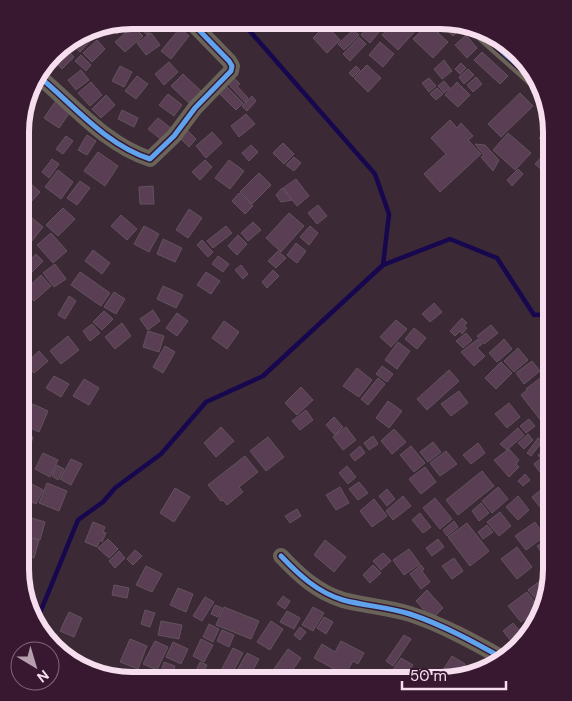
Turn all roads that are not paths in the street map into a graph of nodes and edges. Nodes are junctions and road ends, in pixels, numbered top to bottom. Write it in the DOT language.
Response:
graph roads {
  1 [pos="198,29"];
  2 [pos="494,44"];
  3 [pos="522,69"];
  4 [pos="43,80"];
  5 [pos="281,556"];
  6 [pos="497,655"];
  1 -- 4 [label="street"];
  2 -- 3 [label="street"];
  5 -- 6 [label="street"];
}
